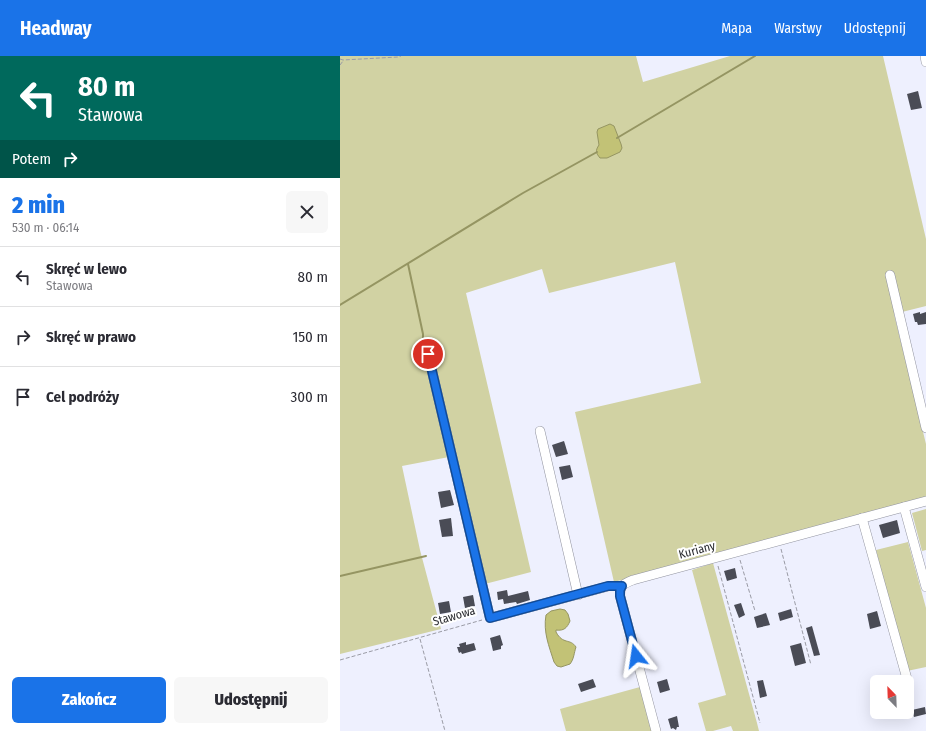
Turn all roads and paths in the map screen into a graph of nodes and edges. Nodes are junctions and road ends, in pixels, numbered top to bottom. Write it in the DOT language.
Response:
graph roads {
  1 [pos="401,56"];
  2 [pos="925,56"];
  3 [pos="340,60"];
  4 [pos="343,60"];
  5 [pos="926,62"];
  6 [pos="340,65"];
  7 [pos="890,276"];
  8 [pos="428,354"];
  9 [pos="926,428"];
  10 [pos="540,431"];
  11 [pos="926,501"];
  12 [pos="904,507"];
  13 [pos="862,518"];
  14 [pos="778,540"];
  15 [pos="738,551"];
  16 [pos="716,557"];
  17 [pos="622,586"];
  18 [pos="926,587"];
  19 [pos="578,595"];
  20 [pos="755,611"];
  21 [pos="490,618"];
  22 [pos="420,638"];
  23 [pos="340,660"];
  24 [pos="812,665"];
  25 [pos="906,675"];
  26 [pos="760,723"];
  27 [pos="445,731"];
  28 [pos="656,731"];
  1 -- 4 [label="path"];
  2 -- 5 [label="street"];
  3 -- 4 [label="path"];
  4 -- 6 [label="path"];
  7 -- 9 [label="street"];
  8 -- 21 [label="street"];
  10 -- 19 [label="street"];
  11 -- 12 [label="street, Kuriany"];
  12 -- 13 [label="street, Kuriany"];
  12 -- 18 [label="street"];
  13 -- 14 [label="street, Kuriany"];
  13 -- 25 [label="street"];
  14 -- 15 [label="street, Kuriany"];
  14 -- 24 [label="path"];
  15 -- 16 [label="street, Kuriany"];
  15 -- 20 [label="path"];
  16 -- 17 [label="street, Kuriany"];
  16 -- 26 [label="path"];
  17 -- 19 [label="street, Stawowa"];
  17 -- 28 [label="street"];
  19 -- 21 [label="street, Stawowa"];
  21 -- 22 [label="path, Stawowa"];
  22 -- 23 [label="path, Stawowa"];
  22 -- 27 [label="path"];
}
